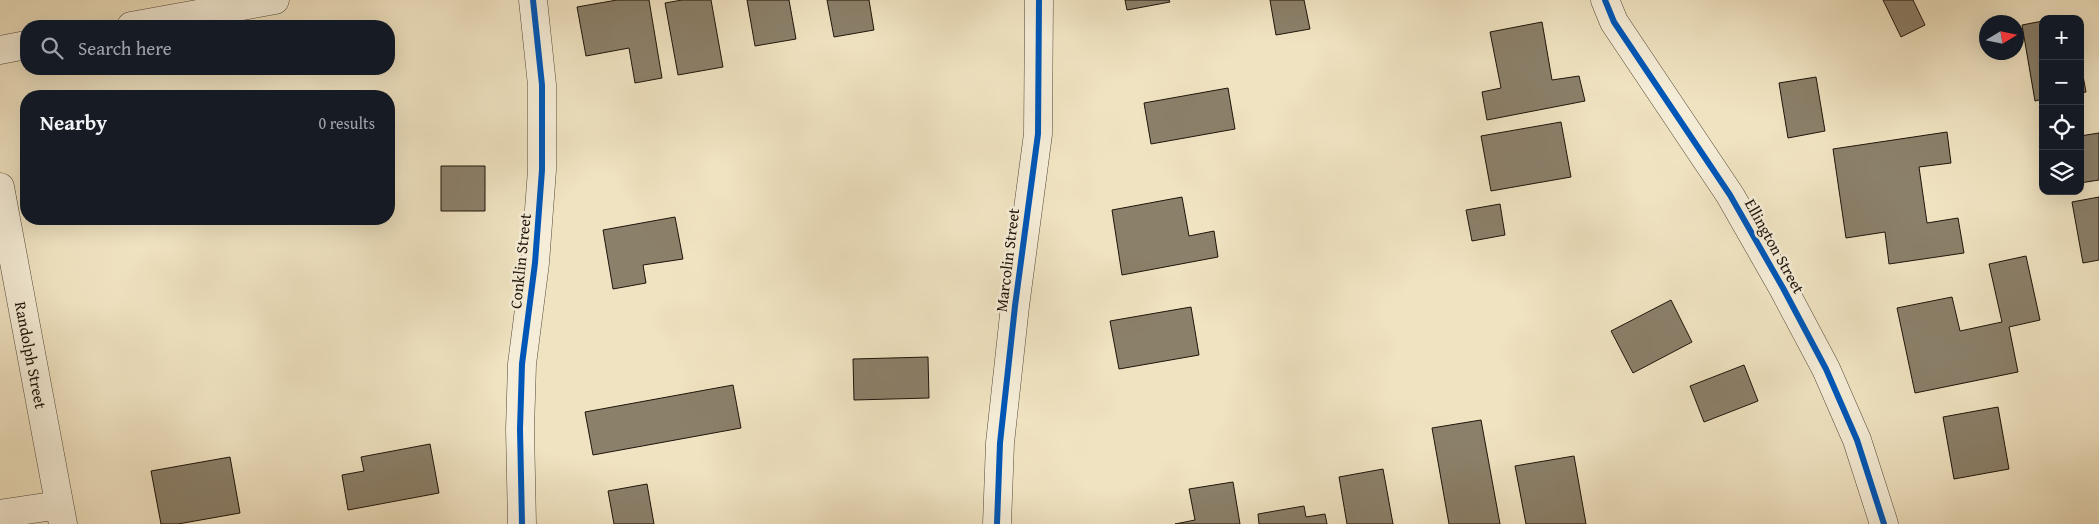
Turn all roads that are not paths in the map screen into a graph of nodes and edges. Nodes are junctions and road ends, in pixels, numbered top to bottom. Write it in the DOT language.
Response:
graph roads {
  1 [pos="276,0"];
  2 [pos="533,0"];
  3 [pos="1039,0"];
  4 [pos="1605,0"];
  5 [pos="164,20"];
  6 [pos="20,46"];
  7 [pos="0,50"];
  8 [pos="0,187"];
  9 [pos="0,514"];
  10 [pos="61,514"];
  11 [pos="522,524"];
  12 [pos="997,524"];
  13 [pos="1884,524"];
  1 -- 5 [label="street"];
  2 -- 11 [label="street, Conklin Street"];
  3 -- 12 [label="street, Marcolin Street"];
  4 -- 13 [label="street, Ellington Street"];
  6 -- 7 [label="street"];
  8 -- 10 [label="street, Randolph Street"];
  9 -- 10 [label="street"];
}
